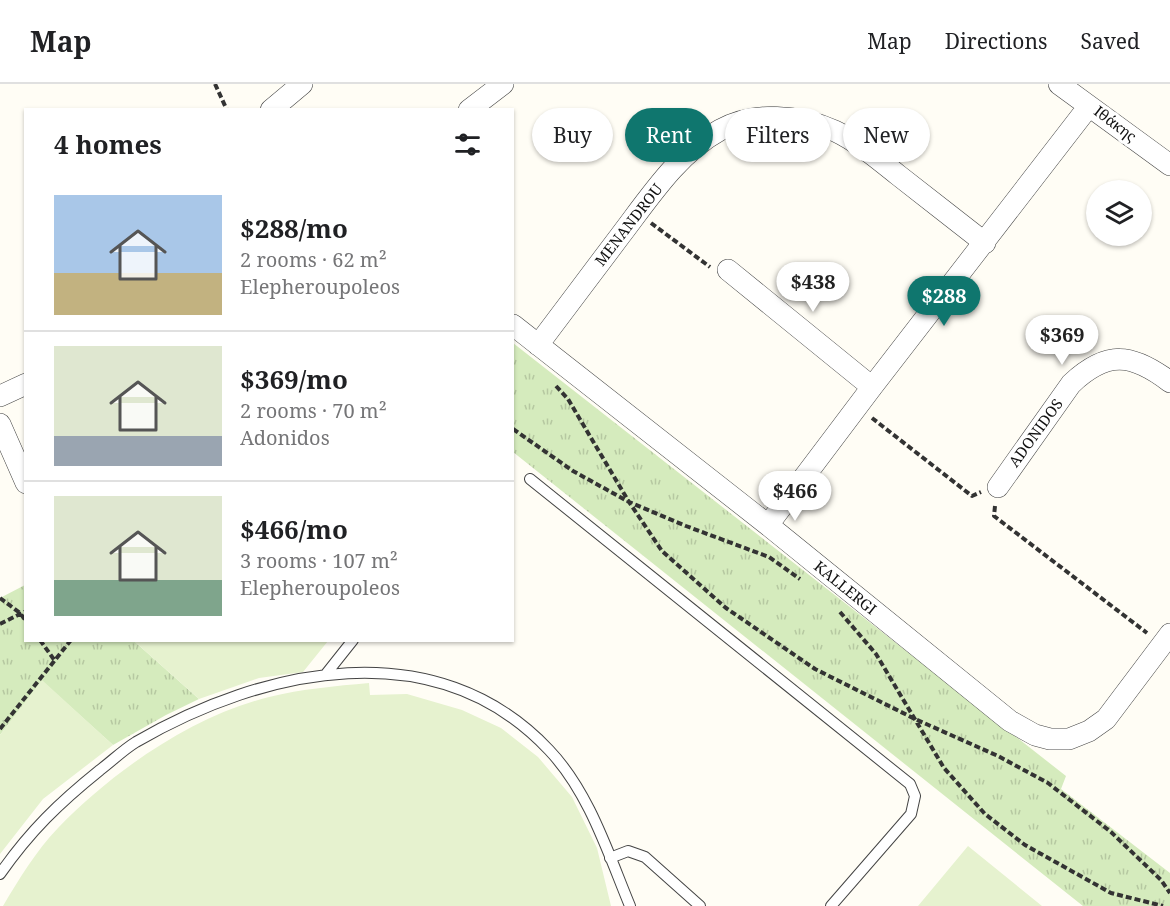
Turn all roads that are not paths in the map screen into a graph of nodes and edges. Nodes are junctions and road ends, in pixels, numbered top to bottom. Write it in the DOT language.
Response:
graph roads {
  1 [pos="302,84"];
  2 [pos="503,84"];
  3 [pos="1059,84"];
  4 [pos="1089,106"];
  5 [pos="273,108"];
  6 [pos="472,108"];
  7 [pos="1170,165"];
  8 [pos="984,243"];
  9 [pos="728,270"];
  10 [pos="514,326"];
  11 [pos="538,345"];
  12 [pos="1170,382"];
  13 [pos="24,385"];
  14 [pos="872,387"];
  15 [pos="0,396"];
  16 [pos="0,424"];
  17 [pos="24,478"];
  18 [pos="530,479"];
  19 [pos="998,487"];
  20 [pos="768,525"];
  21 [pos="1166,640"];
  22 [pos="351,642"];
  23 [pos="326,674"];
  24 [pos="610,858"];
  25 [pos="0,874"];
  26 [pos="630,906"];
  27 [pos="700,906"];
  28 [pos="831,906"];
  1 -- 5 [label="street"];
  2 -- 6 [label="street"];
  3 -- 4 [label="street, Ιθάκης"];
  4 -- 7 [label="street, Ιθάκης"];
  4 -- 8 [label="street"];
  8 -- 11 [label="street, MENANDROU"];
  8 -- 14 [label="street"];
  9 -- 14 [label="street"];
  10 -- 11 [label="street, KALLERGI"];
  11 -- 20 [label="street, KALLERGI"];
  12 -- 19 [label="street, ADONIDOS"];
  13 -- 15 [label="street"];
  14 -- 20 [label="street"];
  16 -- 17 [label="street"];
  18 -- 28 [label="lane"];
  20 -- 21 [label="street, KALLERGI"];
  22 -- 23 [label="lane"];
  23 -- 24 [label="lane"];
  23 -- 25 [label="lane"];
  24 -- 26 [label="lane"];
  24 -- 27 [label="lane"];
}
